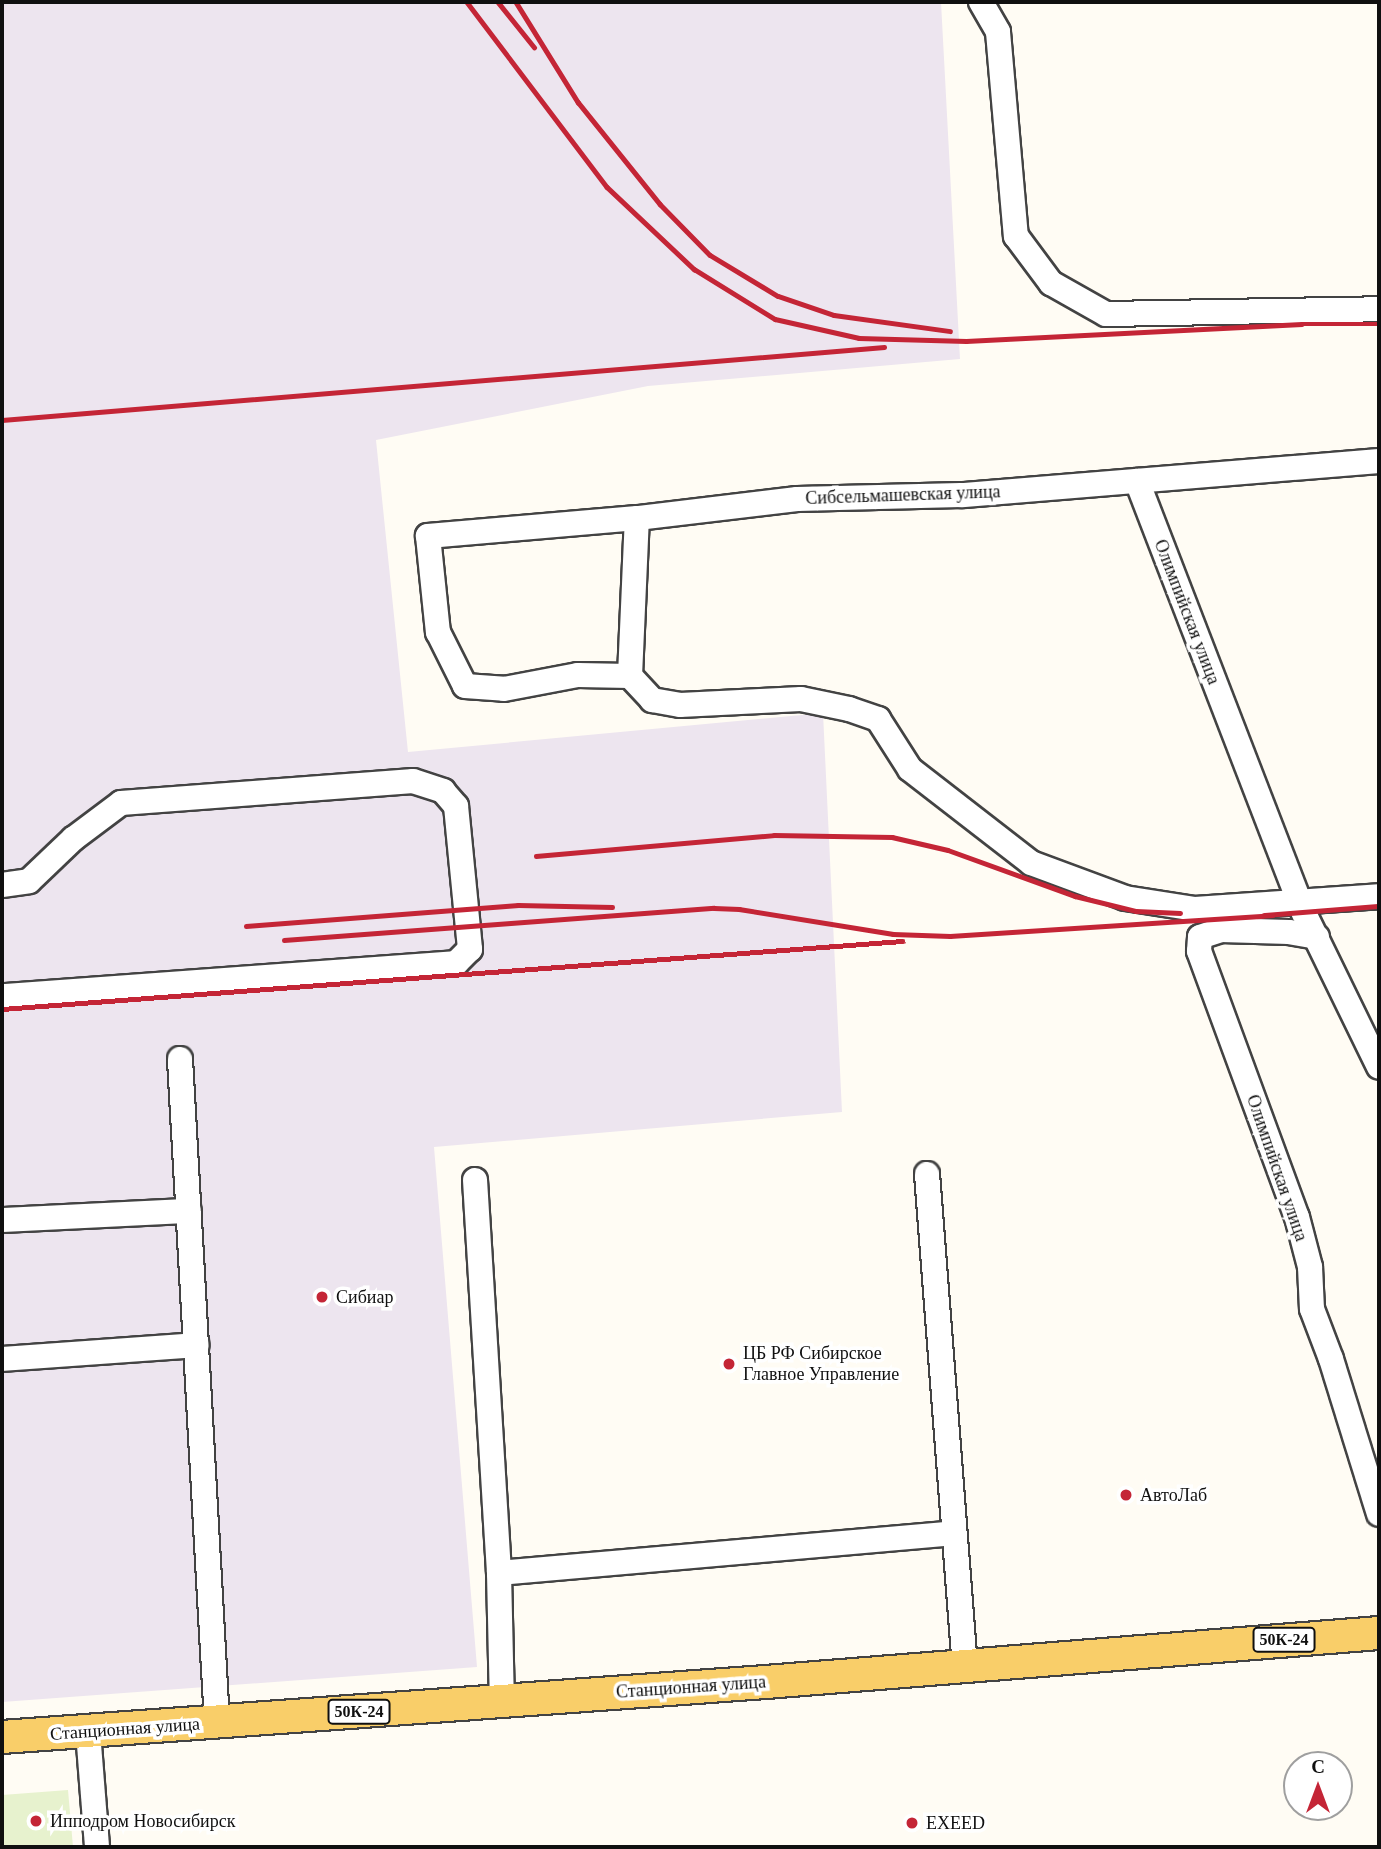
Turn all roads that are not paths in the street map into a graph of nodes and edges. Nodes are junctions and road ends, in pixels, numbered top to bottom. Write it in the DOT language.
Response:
graph roads {
  1 [pos="981,2"];
  2 [pos="1379,309"];
  3 [pos="1379,461"];
  4 [pos="1137,481"];
  5 [pos="637,519"];
  6 [pos="630,676"];
  7 [pos="2,885"];
  8 [pos="1379,896"];
  9 [pos="1301,904"];
  10 [pos="1317,937"];
  11 [pos="2,996"];
  12 [pos="180,1059"];
  13 [pos="1379,1067"];
  14 [pos="927,1174"];
  15 [pos="475,1180"];
  16 [pos="189,1211"];
  17 [pos="2,1220"];
  18 [pos="196,1345"];
  19 [pos="2,1359"];
  20 [pos="1379,1514"];
  21 [pos="954,1533"];
  22 [pos="499,1573"];
  23 [pos="1379,1633"];
  24 [pos="965,1664"];
  25 [pos="502,1701"];
  26 [pos="217,1723"];
  27 [pos="88,1732"];
  28 [pos="2,1737"];
  29 [pos="97,1847"];
  1 -- 2 [label="street"];
  3 -- 4 [label="street, Сибсельмашевская улица"];
  4 -- 5 [label="street, Сибсельмашевская улица"];
  4 -- 9 [label="street, Олимпийская улица"];
  5 -- 6 [label="street"];
  5 -- 6 [label="street, Сибсельмашевская улица"];
  6 -- 9 [label="street"];
  7 -- 11 [label="street"];
  8 -- 9 [label="street"];
  9 -- 10 [label="street, Олимпийская улица"];
  10 -- 13 [label="street, Олимпийская улица"];
  10 -- 20 [label="street, Олимпийская улица"];
  12 -- 16 [label="street"];
  14 -- 21 [label="street"];
  15 -- 22 [label="street"];
  16 -- 17 [label="street"];
  16 -- 18 [label="street"];
  18 -- 19 [label="street"];
  18 -- 26 [label="street"];
  21 -- 22 [label="street"];
  21 -- 24 [label="street"];
  22 -- 25 [label="street"];
  23 -- 24 [label="main road, Станционная улица / 50К-24"];
  24 -- 25 [label="main road, Станционная улица / 50К-24"];
  25 -- 26 [label="main road, Станционная улица / 50К-24"];
  26 -- 27 [label="main road, Станционная улица / 50К-24"];
  27 -- 28 [label="main road, Станционная улица / 50К-24"];
  27 -- 29 [label="street"];
}
